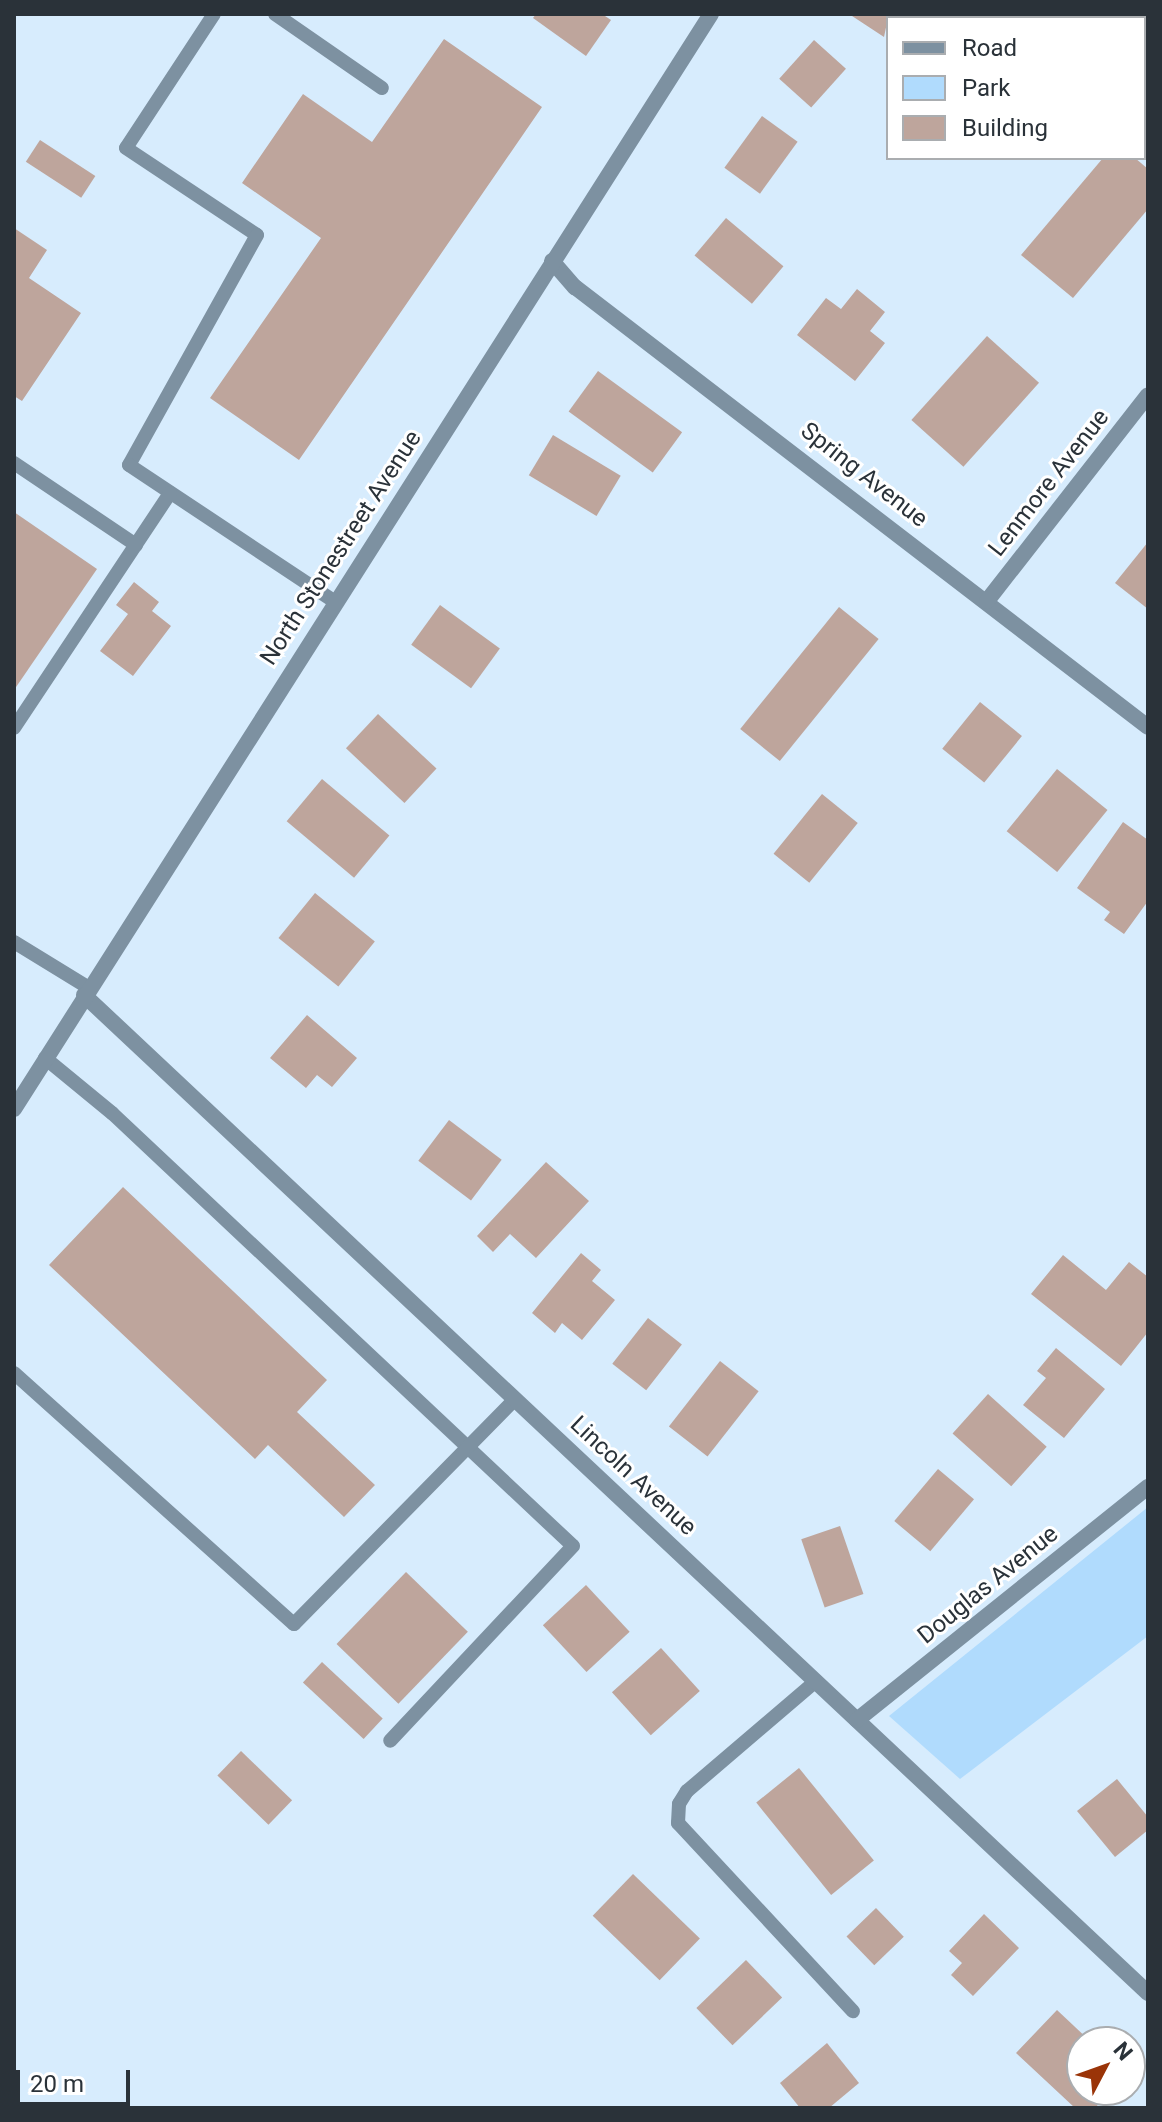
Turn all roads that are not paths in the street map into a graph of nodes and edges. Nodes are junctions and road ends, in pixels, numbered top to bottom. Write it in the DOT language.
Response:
graph roads {
  1 [pos="214,14"];
  2 [pos="275,14"];
  3 [pos="711,14"];
  4 [pos="382,88"];
  5 [pos="552,261"];
  6 [pos="1148,395"];
  7 [pos="14,463"];
  8 [pos="170,493"];
  9 [pos="136,545"];
  10 [pos="987,601"];
  11 [pos="335,602"];
  12 [pos="1148,727"];
  13 [pos="14,728"];
  14 [pos="14,942"];
  15 [pos="87,992"];
  16 [pos="45,1058"];
  17 [pos="14,1109"];
  18 [pos="14,1373"];
  19 [pos="515,1399"];
  20 [pos="467,1448"];
  21 [pos="1148,1487"];
  22 [pos="816,1681"];
  23 [pos="857,1720"];
  24 [pos="390,1741"];
  25 [pos="1148,1993"];
  26 [pos="853,2011"];
  1 -- 8 [label="lane"];
  2 -- 4 [label="lane"];
  3 -- 5 [label="street, North Stonestreet Avenue"];
  5 -- 10 [label="street, Spring Avenue"];
  5 -- 11 [label="street, North Stonestreet Avenue"];
  6 -- 10 [label="street, Lenmore Avenue"];
  7 -- 9 [label="lane"];
  8 -- 9 [label="lane"];
  8 -- 11 [label="lane"];
  9 -- 13 [label="lane"];
  10 -- 12 [label="street, Spring Avenue"];
  11 -- 15 [label="street, North Stonestreet Avenue"];
  14 -- 15 [label="lane"];
  15 -- 16 [label="street, North Stonestreet Avenue"];
  15 -- 19 [label="street, Lincoln Avenue"];
  16 -- 17 [label="street, North Stonestreet Avenue"];
  16 -- 20 [label="lane"];
  18 -- 20 [label="lane"];
  19 -- 20 [label="lane"];
  19 -- 22 [label="street, Lincoln Avenue"];
  20 -- 24 [label="lane"];
  21 -- 23 [label="street, Douglas Avenue"];
  22 -- 23 [label="street, Lincoln Avenue"];
  22 -- 26 [label="lane"];
  23 -- 25 [label="street, Lincoln Avenue"];
}
